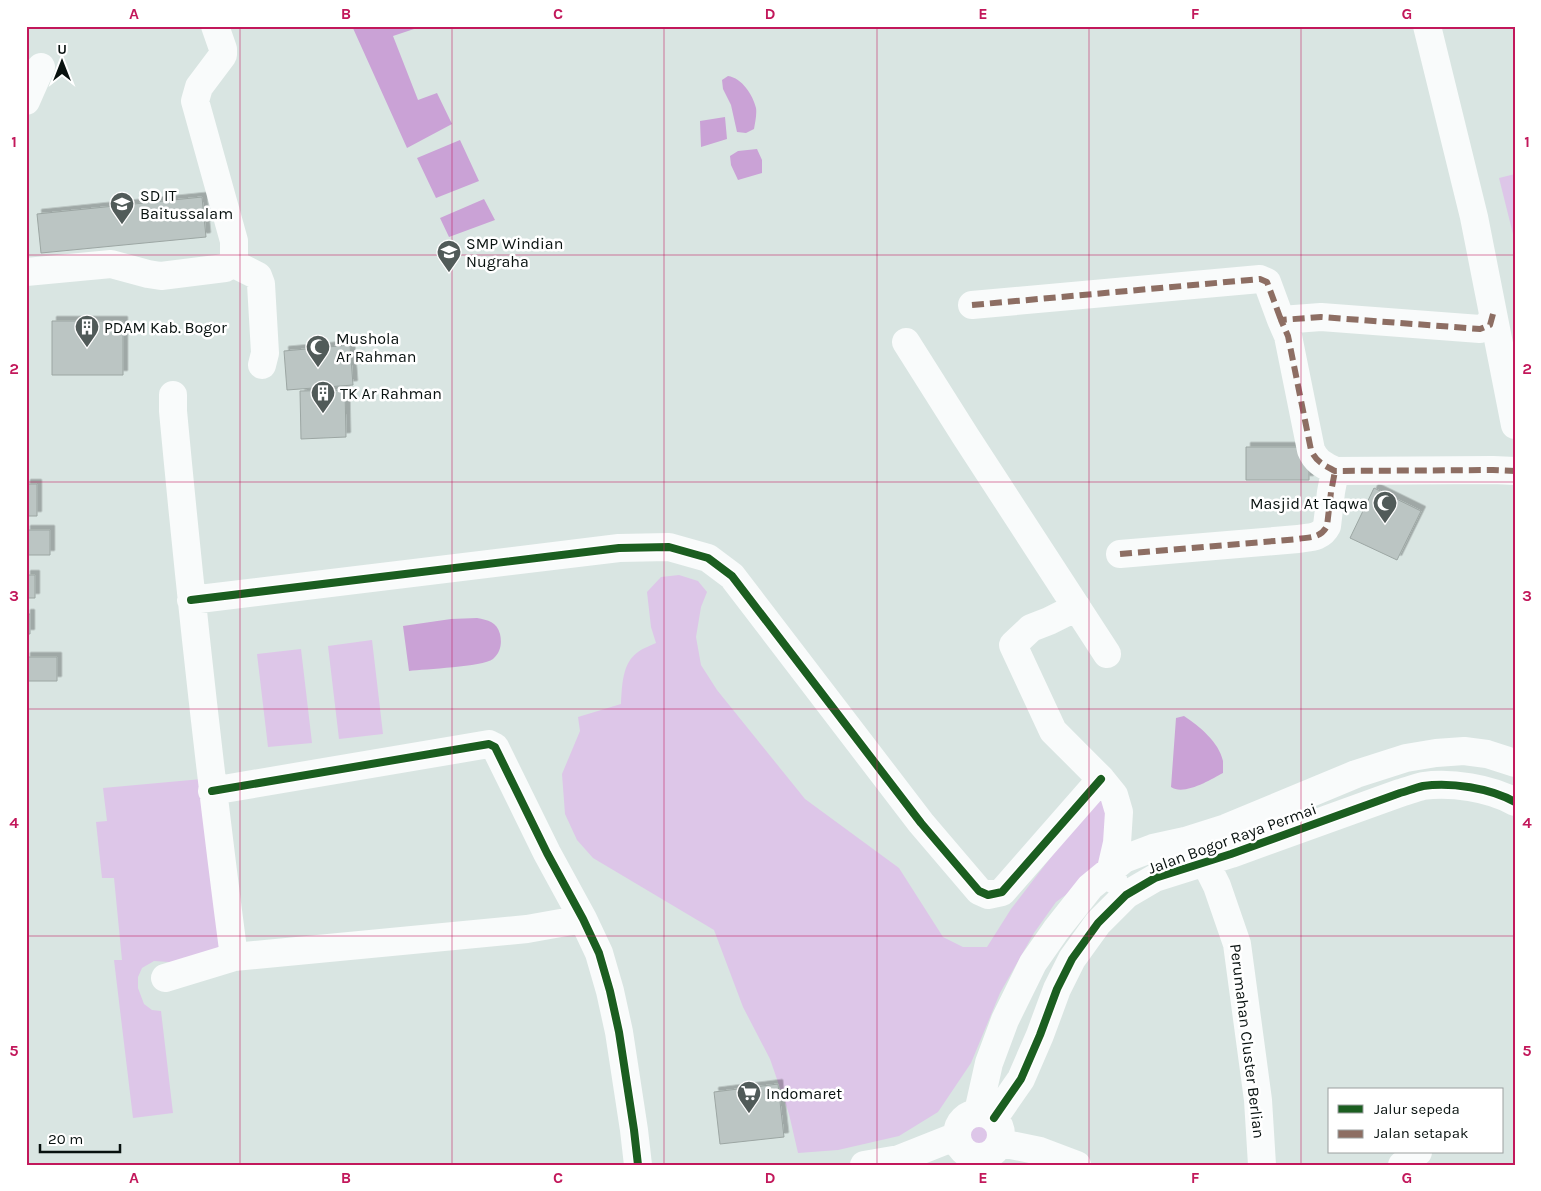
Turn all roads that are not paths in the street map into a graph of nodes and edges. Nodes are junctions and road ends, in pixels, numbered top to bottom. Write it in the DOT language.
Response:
graph roads {
  1 [pos="214,26"];
  2 [pos="1427,26"];
  3 [pos="42,67"];
  4 [pos="26,101"];
  5 [pos="232,263"];
  6 [pos="26,272"];
  7 [pos="972,306"];
  8 [pos="1493,314"];
  9 [pos="1281,320"];
  10 [pos="906,342"];
  11 [pos="262,365"];
  12 [pos="173,395"];
  13 [pos="1515,425"];
  14 [pos="1335,471"];
  15 [pos="1515,471"];
  16 [pos="1120,554"];
  17 [pos="191,600"];
  18 [pos="1077,607"];
  19 [pos="1107,654"];
  20 [pos="1515,763"];
  21 [pos="1101,779"];
  22 [pos="212,791"];
  23 [pos="1515,802"];
  24 [pos="1193,838"];
  25 [pos="1206,862"];
  26 [pos="1111,869"];
  27 [pos="1116,905"];
  28 [pos="583,919"];
  29 [pos="234,957"];
  30 [pos="165,978"];
  31 [pos="991,1124"];
  32 [pos="962,1152"];
  33 [pos="1416,1154"];
  34 [pos="638,1165"];
  35 [pos="864,1165"];
  36 [pos="1077,1165"];
  37 [pos="1262,1165"];
  38 [pos="1402,1165"];
  1 -- 5 [label="street"];
  2 -- 8 [label="street"];
  3 -- 4 [label="street"];
  5 -- 6 [label="street"];
  5 -- 11 [label="street"];
  7 -- 9 [label="street"];
  8 -- 9 [label="street"];
  8 -- 13 [label="street"];
  9 -- 14 [label="street"];
  10 -- 18 [label="street"];
  12 -- 17 [label="street"];
  14 -- 15 [label="street"];
  14 -- 16 [label="street"];
  17 -- 21 [label="street"];
  17 -- 22 [label="street"];
  18 -- 19 [label="street"];
  18 -- 21 [label="street"];
  20 -- 24 [label="street, Jalan Bogor Raya Permai"];
  21 -- 26 [label="street"];
  22 -- 28 [label="street"];
  22 -- 29 [label="street"];
  23 -- 25 [label="street, Jalan Bogor Raya Permai"];
  24 -- 25 [label="street, Jalan Bogor Raya Permai"];
  24 -- 26 [label="street, Jalan Bogor Raya Permai"];
  25 -- 27 [label="street, Jalan Bogor Raya Permai"];
  25 -- 37 [label="street, Perumahan Cluster Berlian"];
  26 -- 27 [label="street"];
  26 -- 31 [label="street, Jalan Bogor Raya Permai"];
  27 -- 31 [label="street, Jalan Bogor Raya Permai"];
  28 -- 29 [label="street"];
  28 -- 34 [label="street"];
  29 -- 30 [label="street"];
  31 -- 32 [label="street"];
  31 -- 32 [label="street"];
  31 -- 36 [label="street"];
  32 -- 35 [label="street"];
  33 -- 38 [label="street"];
}
